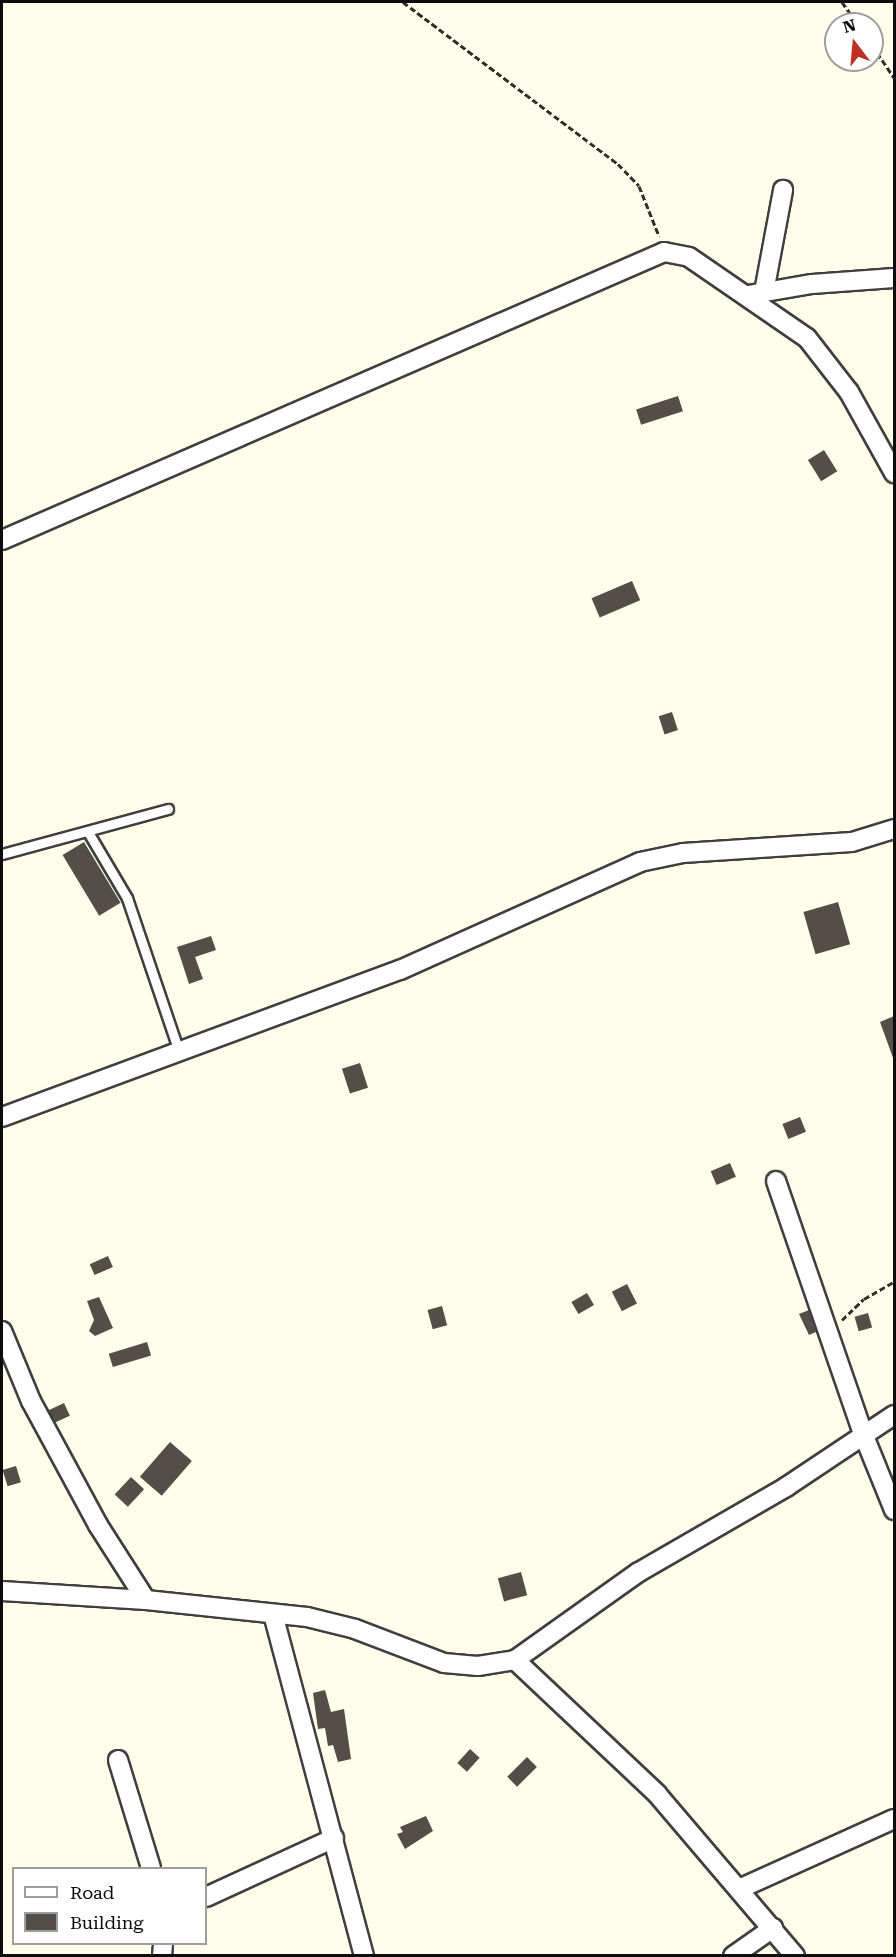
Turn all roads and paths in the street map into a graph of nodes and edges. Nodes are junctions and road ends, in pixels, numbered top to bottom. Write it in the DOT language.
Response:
graph roads {
  1 [pos="403,2"];
  2 [pos="884,63"];
  3 [pos="894,78"];
  4 [pos="783,190"];
  5 [pos="664,252"];
  6 [pos="894,278"];
  7 [pos="756,294"];
  8 [pos="894,473"];
  9 [pos="2,540"];
  10 [pos="168,809"];
  11 [pos="894,829"];
  12 [pos="88,832"];
  13 [pos="2,854"];
  14 [pos="178,1049"];
  15 [pos="2,1117"];
  16 [pos="776,1181"];
  17 [pos="894,1282"];
  18 [pos="2,1331"];
  19 [pos="828,1334"];
  20 [pos="894,1415"];
  21 [pos="864,1437"];
  22 [pos="894,1509"];
  23 [pos="2,1591"];
  24 [pos="146,1600"];
  25 [pos="273,1614"];
  26 [pos="514,1660"];
  27 [pos="118,1760"];
  28 [pos="894,1820"];
  29 [pos="334,1838"];
  30 [pos="151,1867"];
  31 [pos="739,1889"];
  32 [pos="207,1897"];
  33 [pos="773,1928"];
  34 [pos="364,1956"];
  35 [pos="733,1956"];
  36 [pos="795,1956"];
  1 -- 5 [label="path"];
  2 -- 3 [label="path"];
  4 -- 7 [label="street"];
  5 -- 7 [label="street"];
  5 -- 9 [label="street"];
  6 -- 7 [label="street"];
  7 -- 8 [label="street"];
  10 -- 12 [label="lane"];
  11 -- 14 [label="street"];
  12 -- 13 [label="lane"];
  12 -- 14 [label="lane"];
  14 -- 15 [label="street"];
  16 -- 19 [label="street"];
  17 -- 19 [label="path"];
  18 -- 24 [label="street"];
  19 -- 21 [label="street"];
  20 -- 21 [label="street"];
  21 -- 22 [label="street"];
  21 -- 26 [label="street"];
  23 -- 24 [label="street"];
  24 -- 25 [label="street"];
  25 -- 26 [label="street"];
  25 -- 29 [label="street"];
  26 -- 31 [label="street"];
  27 -- 30 [label="street"];
  28 -- 31 [label="street"];
  29 -- 32 [label="street"];
  29 -- 34 [label="street"];
  31 -- 33 [label="street"];
  33 -- 35 [label="street"];
  33 -- 36 [label="street"];
}
